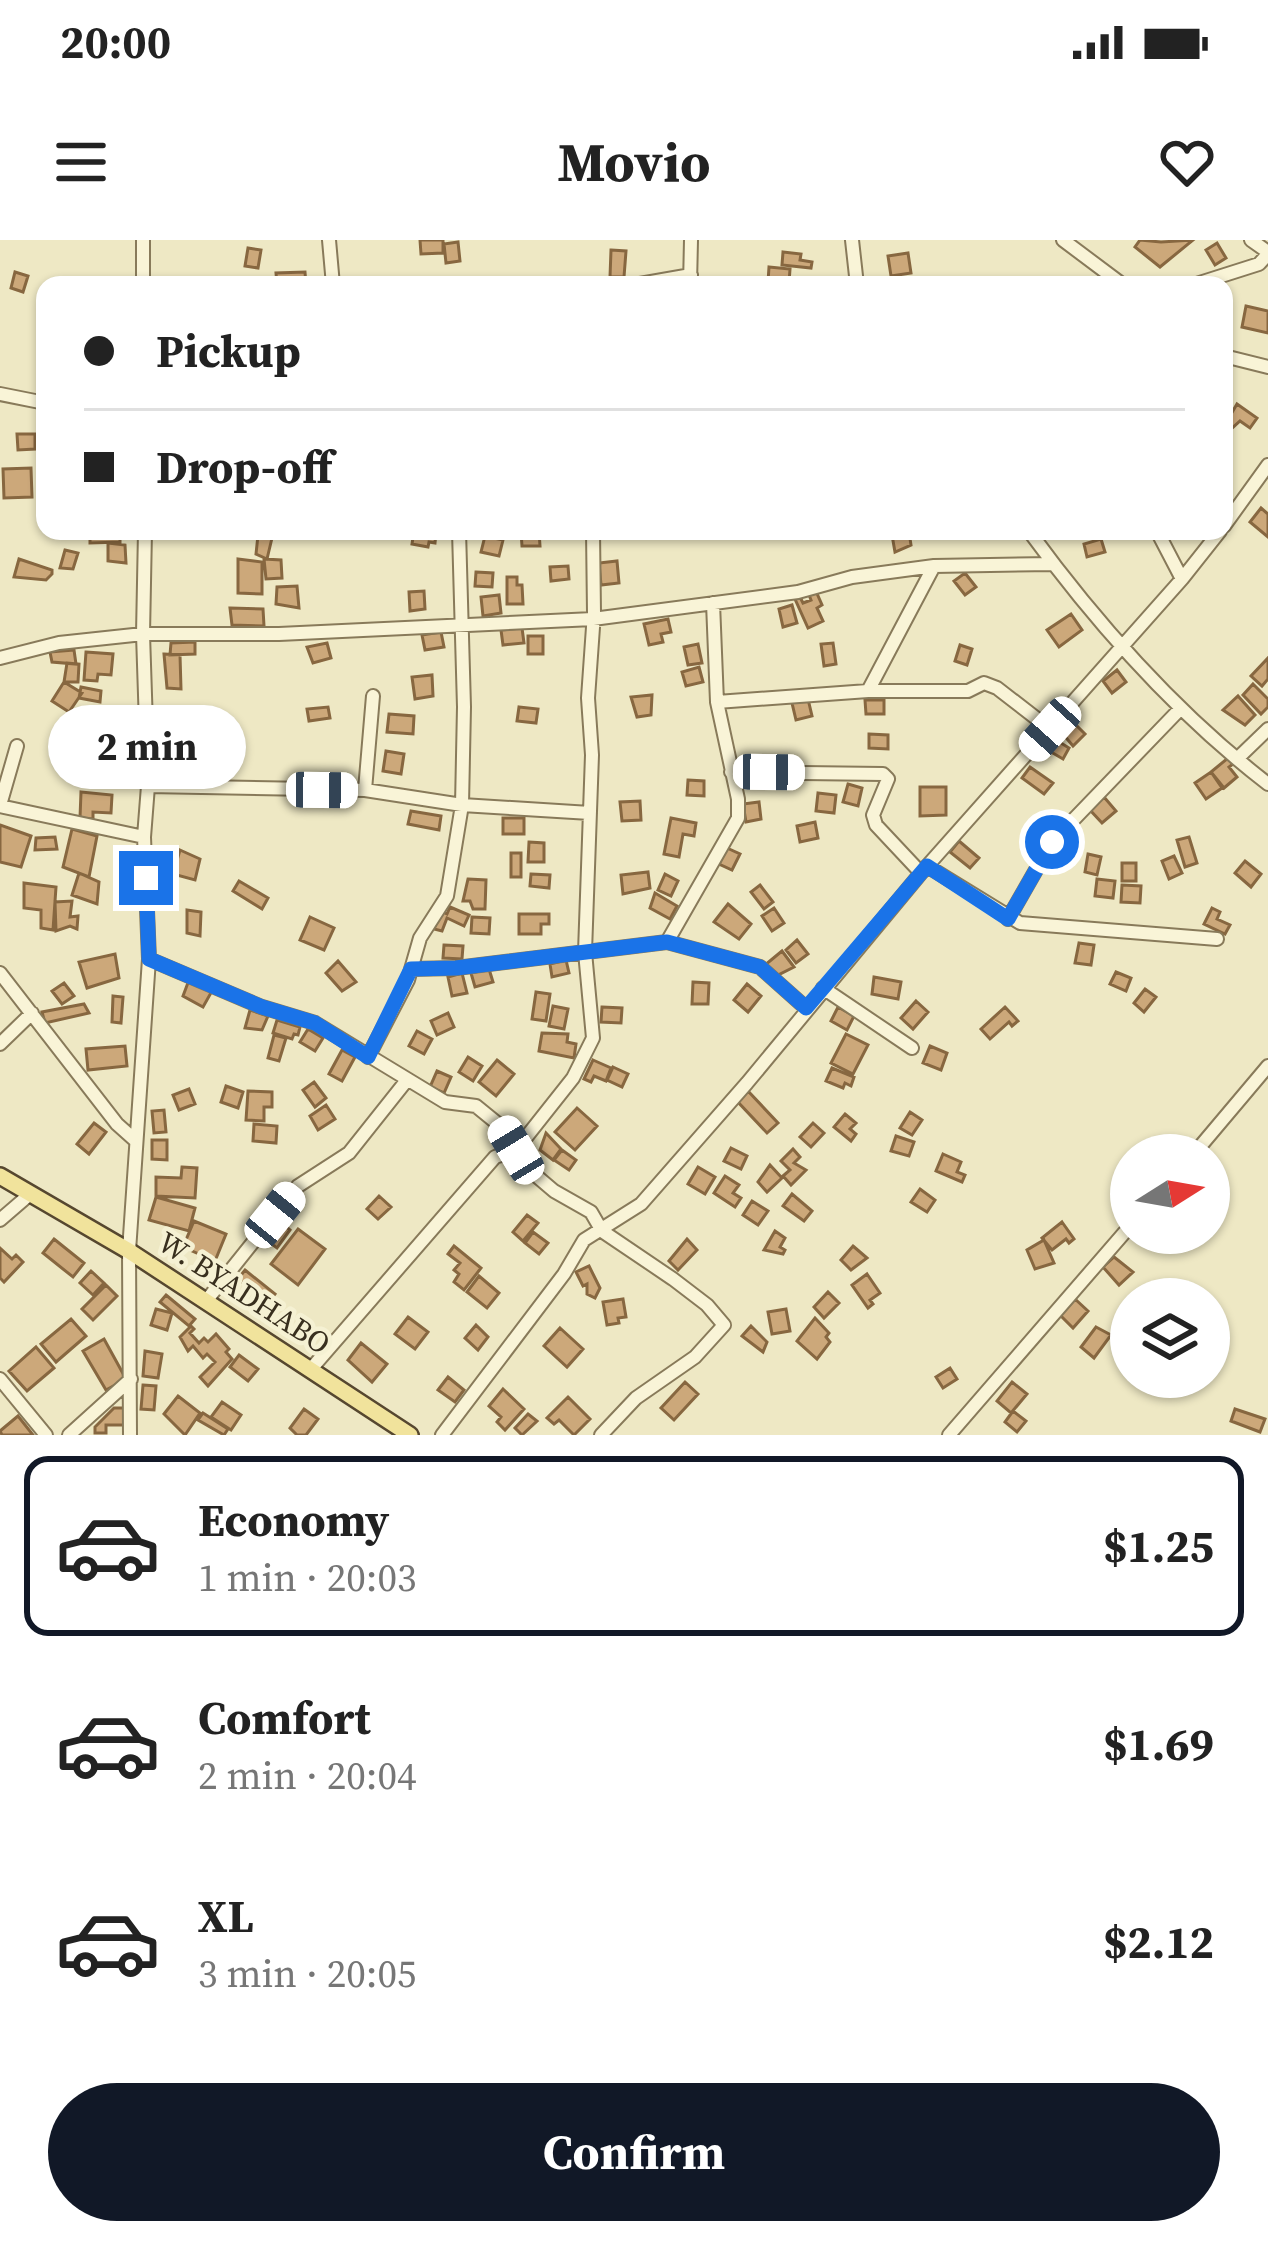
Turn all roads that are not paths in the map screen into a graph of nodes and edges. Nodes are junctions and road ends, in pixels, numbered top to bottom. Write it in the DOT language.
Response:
graph roads {
  1 [pos="142,240"];
  2 [pos="328,240"];
  3 [pos="691,240"];
  4 [pos="852,240"];
  5 [pos="1063,240"];
  6 [pos="1251,240"];
  7 [pos="1261,240"];
  8 [pos="1268,252"];
  9 [pos="143,276"];
  10 [pos="332,276"];
  11 [pos="690,276"];
  12 [pos="856,276"];
  13 [pos="1111,276"];
  14 [pos="1221,276"];
  15 [pos="1233,358"];
  16 [pos="1268,367"];
  17 [pos="0,394"];
  18 [pos="36,401"];
  19 [pos="1268,465"];
  20 [pos="1233,514"];
  21 [pos="145,540"];
  22 [pos="458,540"];
  23 [pos="592,540"];
  24 [pos="1036,540"];
  25 [pos="1161,540"];
  26 [pos="1213,540"];
  27 [pos="1054,564"];
  28 [pos="934,566"];
  29 [pos="1182,579"];
  30 [pos="713,603"];
  31 [pos="593,619"];
  32 [pos="461,626"];
  33 [pos="143,634"];
  34 [pos="1120,646"];
  35 [pos="0,658"];
  36 [pos="868,692"];
  37 [pos="373,696"];
  38 [pos="717,702"];
  39 [pos="1181,708"];
  40 [pos="1050,729"];
  41 [pos="1268,729"];
  42 [pos="17,746"];
  43 [pos="1239,757"];
  44 [pos="731,772"];
  45 [pos="1268,784"];
  46 [pos="148,786"];
  47 [pos="365,790"];
  48 [pos="462,805"];
  49 [pos="0,806"];
  50 [pos="590,813"];
  51 [pos="144,837"];
  52 [pos="924,869"];
  53 [pos="1008,919"];
  54 [pos="1217,939"];
  55 [pos="667,942"];
  56 [pos="585,952"];
  57 [pos="149,959"];
  58 [pos="411,969"];
  59 [pos="0,973"];
  60 [pos="823,988"];
  61 [pos="806,1008"];
  62 [pos="32,1013"];
  63 [pos="0,1044"];
  64 [pos="913,1048"];
  65 [pos="368,1057"];
  66 [pos="1268,1066"];
  67 [pos="407,1080"];
  68 [pos="1211,1134"];
  69 [pos="136,1141"];
  70 [pos="516,1150"];
  71 [pos="0,1176"];
  72 [pos="29,1195"];
  73 [pos="0,1220"];
  74 [pos="603,1227"];
  75 [pos="1110,1249"];
  76 [pos="129,1251"];
  77 [pos="206,1301"];
  78 [pos="311,1369"];
  79 [pos="0,1379"];
  80 [pos="130,1379"];
  81 [pos="130,1428"];
  82 [pos="46,1435"];
  83 [pos="69,1435"];
  84 [pos="142,1435"];
  85 [pos="410,1435"];
  86 [pos="442,1435"];
  87 [pos="601,1435"];
  88 [pos="950,1435"];
  1 -- 9 [label="street"];
  2 -- 10 [label="street"];
  3 -- 11 [label="street"];
  4 -- 12 [label="street"];
  5 -- 13 [label="street"];
  6 -- 8 [label="street"];
  7 -- 8 [label="street"];
  8 -- 14 [label="street"];
  15 -- 16 [label="street"];
  17 -- 18 [label="street"];
  19 -- 20 [label="street"];
  21 -- 33 [label="street"];
  22 -- 32 [label="street"];
  23 -- 31 [label="street"];
  24 -- 27 [label="street"];
  25 -- 29 [label="street"];
  26 -- 29 [label="street"];
  27 -- 28 [label="street"];
  27 -- 34 [label="street"];
  28 -- 30 [label="street"];
  28 -- 36 [label="street"];
  29 -- 34 [label="street"];
  30 -- 31 [label="street"];
  30 -- 38 [label="street"];
  31 -- 32 [label="street"];
  31 -- 50 [label="street"];
  32 -- 33 [label="street"];
  32 -- 48 [label="street"];
  33 -- 35 [label="street"];
  33 -- 46 [label="street"];
  34 -- 39 [label="street"];
  34 -- 40 [label="street"];
  36 -- 38 [label="street"];
  36 -- 40 [label="street"];
  37 -- 47 [label="street"];
  38 -- 44 [label="street"];
  39 -- 43 [label="street"];
  39 -- 53 [label="street"];
  40 -- 52 [label="street"];
  41 -- 43 [label="street"];
  42 -- 49 [label="street"];
  43 -- 45 [label="street"];
  44 -- 52 [label="street"];
  44 -- 55 [label="street"];
  46 -- 47 [label="street"];
  46 -- 51 [label="street"];
  47 -- 48 [label="street"];
  48 -- 50 [label="street"];
  48 -- 58 [label="street"];
  49 -- 51 [label="street"];
  50 -- 56 [label="street"];
  51 -- 57 [label="street"];
  52 -- 53 [label="street"];
  52 -- 60 [label="street"];
  53 -- 54 [label="street"];
  55 -- 56 [label="street"];
  55 -- 61 [label="street"];
  56 -- 58 [label="street"];
  56 -- 70 [label="street"];
  57 -- 65 [label="street"];
  57 -- 69 [label="street"];
  58 -- 65 [label="street"];
  59 -- 62 [label="street"];
  60 -- 61 [label="street"];
  60 -- 64 [label="street"];
  61 -- 74 [label="street"];
  62 -- 63 [label="street"];
  62 -- 69 [label="street"];
  65 -- 67 [label="street"];
  66 -- 68 [label="street"];
  67 -- 70 [label="street"];
  67 -- 77 [label="street"];
  69 -- 76 [label="street"];
  70 -- 74 [label="street"];
  70 -- 78 [label="street"];
  71 -- 72 [label="main road, W. BYADHABO"];
  72 -- 73 [label="street"];
  72 -- 76 [label="main road, W. BYADHABO"];
  74 -- 86 [label="street"];
  74 -- 87 [label="street"];
  75 -- 88 [label="street"];
  76 -- 77 [label="main road, W. BYADHABO"];
  76 -- 80 [label="street"];
  77 -- 78 [label="main road, W. BYADHABO"];
  78 -- 85 [label="main road, W. BYADHABO"];
  79 -- 82 [label="street"];
  80 -- 81 [label="street"];
  80 -- 83 [label="street"];
  81 -- 84 [label="street"];
}
